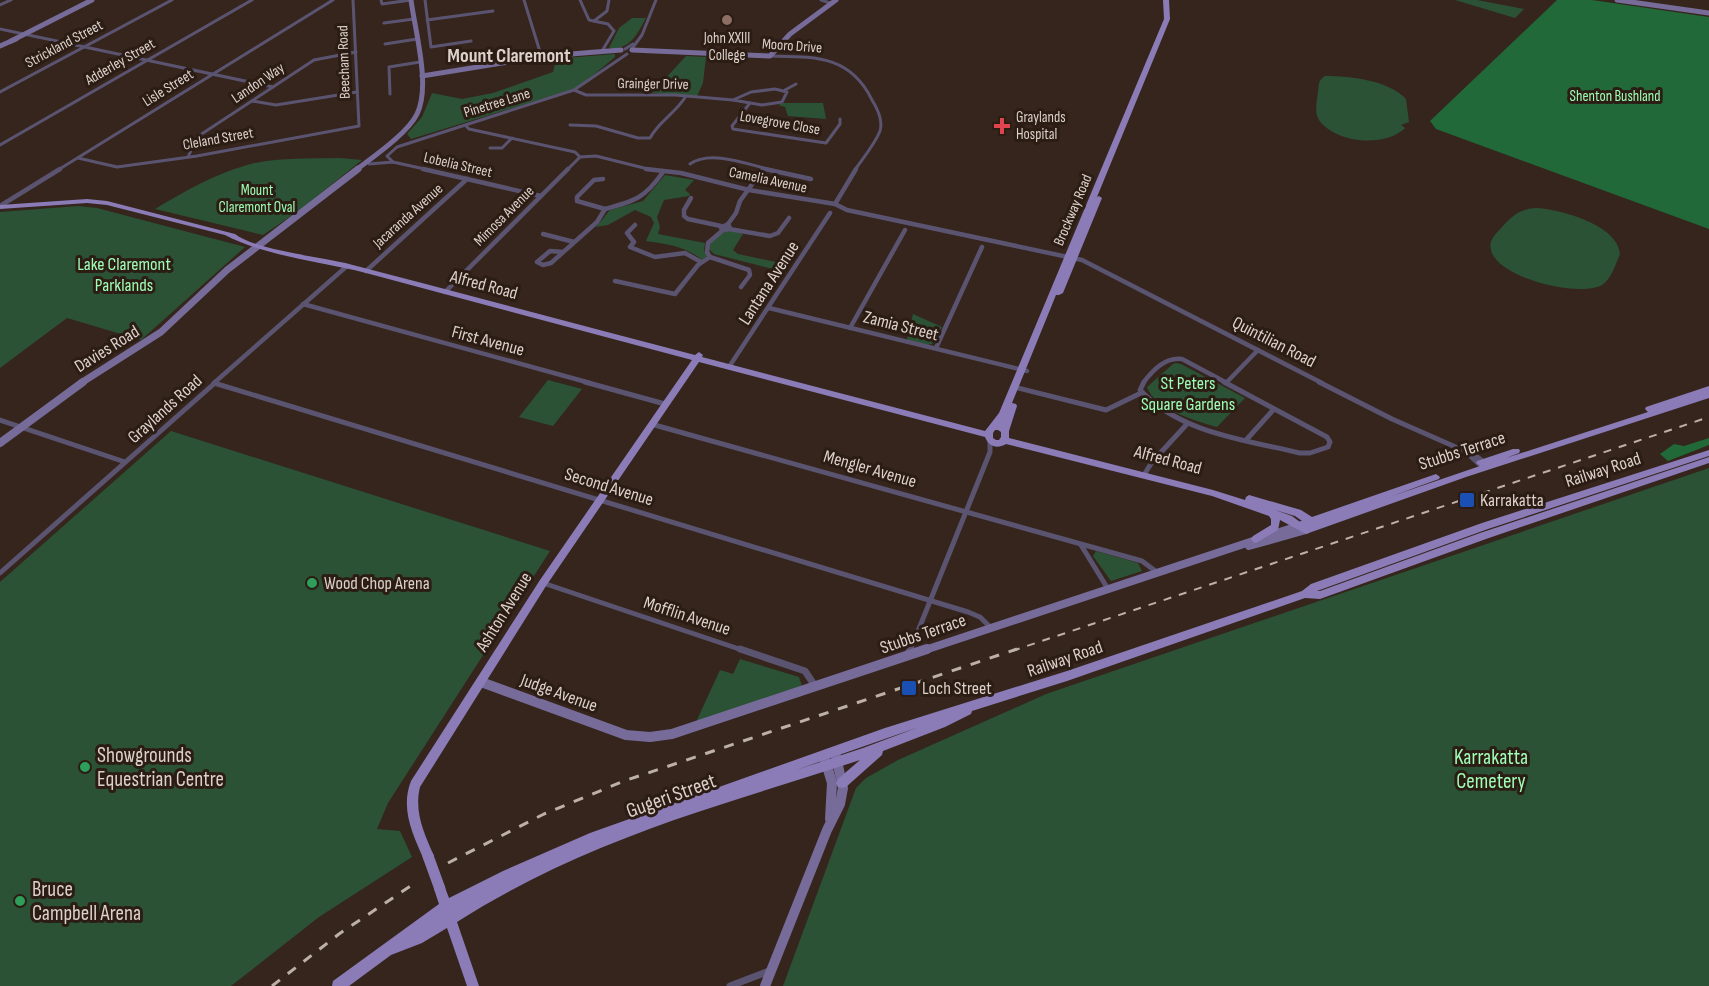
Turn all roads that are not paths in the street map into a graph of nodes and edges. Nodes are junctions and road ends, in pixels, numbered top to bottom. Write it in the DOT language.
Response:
graph roads {
  1 [pos="11,0"];
  2 [pos="92,0"];
  3 [pos="172,0"];
  4 [pos="252,0"];
  5 [pos="333,0"];
  6 [pos="353,0"];
  7 [pos="381,0"];
  8 [pos="411,0"];
  9 [pos="425,0"];
  10 [pos="524,0"];
  11 [pos="580,0"];
  12 [pos="609,0"];
  13 [pos="656,0"];
  14 [pos="821,0"];
  15 [pos="836,0"];
  16 [pos="1168,0"];
  17 [pos="1617,0"];
  18 [pos="1651,2"];
  19 [pos="830,3"];
  20 [pos="0,5"];
  21 [pos="493,11"];
  22 [pos="1709,13"];
  23 [pos="414,19"];
  24 [pos="428,20"];
  25 [pos="594,21"];
  26 [pos="384,23"];
  27 [pos="0,29"];
  28 [pos="24,34"];
  29 [pos="417,39"];
  30 [pos="471,41"];
  31 [pos="385,44"];
  32 [pos="0,46"];
  33 [pos="84,47"];
  34 [pos="605,51"];
  35 [pos="626,51"];
  36 [pos="356,52"];
  37 [pos="541,55"];
  38 [pos="770,56"];
  39 [pos="147,60"];
  40 [pos="420,60"];
  41 [pos="213,74"];
  42 [pos="422,78"];
  43 [pos="796,84"];
  44 [pos="273,87"];
  45 [pos="574,90"];
  46 [pos="785,90"];
  47 [pos="0,92"];
  48 [pos="357,92"];
  49 [pos="390,94"];
  50 [pos="686,96"];
  51 [pos="733,100"];
  52 [pos="252,101"];
  53 [pos="750,103"];
  54 [pos="840,119"];
  55 [pos="358,123"];
  56 [pos="570,125"];
  57 [pos="466,126"];
  58 [pos="512,138"];
  59 [pos="0,145"];
  60 [pos="490,148"];
  61 [pos="501,148"];
  62 [pos="507,151"];
  63 [pos="188,157"];
  64 [pos="580,157"];
  65 [pos="78,158"];
  66 [pos="393,162"];
  67 [pos="690,164"];
  68 [pos="366,165"];
  69 [pos="763,169"];
  70 [pos="663,172"];
  71 [pos="811,178"];
  72 [pos="467,179"];
  73 [pos="603,179"];
  74 [pos="749,190"];
  75 [pos="541,196"];
  76 [pos="691,198"];
  77 [pos="835,204"];
  78 [pos="2,208"];
  79 [pos="605,209"];
  80 [pos="830,213"];
  81 [pos="789,218"];
  82 [pos="634,225"];
  83 [pos="729,227"];
  84 [pos="722,228"];
  85 [pos="905,230"];
  86 [pos="543,234"];
  87 [pos="574,242"];
  88 [pos="264,244"];
  89 [pos="982,247"];
  90 [pos="563,252"];
  91 [pos="710,257"];
  92 [pos="1071,257"];
  93 [pos="701,262"];
  94 [pos="347,266"];
  95 [pos="366,271"];
  96 [pos="224,275"];
  97 [pos="615,281"];
  98 [pos="741,287"];
  99 [pos="445,292"];
  100 [pos="303,304"];
  101 [pos="769,308"];
  102 [pos="850,327"];
  103 [pos="936,348"];
  104 [pos="1258,350"];
  105 [pos="697,357"];
  106 [pos="730,365"];
  107 [pos="1024,371"];
  108 [pos="214,383"];
  109 [pos="1226,383"];
  110 [pos="1017,388"];
  111 [pos="1709,389"];
  112 [pos="1141,393"];
  113 [pos="1709,395"];
  114 [pos="664,404"];
  115 [pos="1274,409"];
  116 [pos="0,420"];
  117 [pos="651,424"];
  118 [pos="1187,424"];
  119 [pos="21,427"];
  120 [pos="990,432"];
  121 [pos="1005,435"];
  122 [pos="1247,440"];
  123 [pos="0,443"];
  124 [pos="1709,453"];
  125 [pos="1709,460"];
  126 [pos="125,462"];
  127 [pos="1483,465"];
  128 [pos="1145,473"];
  129 [pos="599,500"];
  130 [pos="966,512"];
  131 [pos="1271,512"];
  132 [pos="1309,526"];
  133 [pos="1256,539"];
  134 [pos="1080,544"];
  135 [pos="1228,550"];
  136 [pos="0,573"];
  137 [pos="1158,573"];
  138 [pos="543,584"];
  139 [pos="1108,589"];
  140 [pos="1305,594"];
  141 [pos="930,601"];
  142 [pos="991,628"];
  143 [pos="907,657"];
  144 [pos="481,682"];
  145 [pos="814,686"];
  146 [pos="982,703"];
  147 [pos="626,735"];
  148 [pos="882,748"];
  149 [pos="831,759"];
  150 [pos="842,783"];
  151 [pos="830,822"];
  152 [pos="449,912"];
  153 [pos="770,971"];
  154 [pos="338,986"];
  155 [pos="473,986"];
  156 [pos="729,986"];
  157 [pos="765,986"];
  1 -- 20 [label="street"];
  2 -- 28 [label="street"];
  3 -- 33 [label="street, Strickland Street"];
  4 -- 39 [label="street, Adderley Street"];
  5 -- 41 [label="street, Lisle Street"];
  6 -- 36 [label="street, Beecham Road"];
  7 -- 8 [label="street"];
  8 -- 23 [label="street"];
  9 -- 24 [label="street"];
  10 -- 37 [label="street"];
  11 -- 25 [label="street"];
  12 -- 25 [label="street"];
  13 -- 35 [label="street"];
  14 -- 19 [label="street"];
  15 -- 19 [label="street"];
  16 -- 92 [label="main road, Brockway Road"];
  17 -- 18 [label="street"];
  18 -- 22 [label="street"];
  19 -- 38 [label="street"];
  21 -- 24 [label="street"];
  23 -- 26 [label="street"];
  23 -- 29 [label="street"];
  24 -- 30 [label="street"];
  25 -- 34 [label="street"];
  27 -- 28 [label="street"];
  28 -- 32 [label="street"];
  28 -- 33 [label="street"];
  29 -- 31 [label="street"];
  29 -- 40 [label="street"];
  33 -- 39 [label="street"];
  33 -- 47 [label="street, Strickland Street"];
  34 -- 35 [label="street, Mooro Drive"];
  34 -- 37 [label="street, Mooro Drive"];
  35 -- 38 [label="street, Mooro Drive"];
  35 -- 45 [label="street, Pinetree Lane"];
  36 -- 44 [label="street, Landon Way"];
  36 -- 48 [label="street, Beecham Road"];
  37 -- 42 [label="street, Mooro Drive"];
  38 -- 77 [label="street, Mooro Drive"];
  39 -- 41 [label="street"];
  39 -- 59 [label="street, Adderley Street"];
  40 -- 42 [label="street"];
  40 -- 49 [label="street"];
  41 -- 44 [label="street"];
  41 -- 65 [label="street, Lisle Street"];
  42 -- 68 [label="street"];
  43 -- 46 [label="street, Grainger Drive"];
  44 -- 52 [label="street, Landon Way"];
  45 -- 50 [label="street, Grainger Drive"];
  45 -- 57 [label="street, Pinetree Lane"];
  46 -- 51 [label="street, Grainger Drive"];
  46 -- 53 [label="street, Grainger Drive"];
  48 -- 52 [label="street"];
  48 -- 55 [label="street, Beecham Road"];
  50 -- 51 [label="street, Grainger Drive"];
  50 -- 56 [label="street"];
  51 -- 53 [label="street, Grainger Drive"];
  52 -- 63 [label="street, Landon Way"];
  53 -- 54 [label="street, Lovegrove Close"];
  55 -- 63 [label="street, Cleland Street"];
  57 -- 58 [label="street, Camelia Avenue"];
  57 -- 66 [label="street, Pinetree Lane"];
  58 -- 61 [label="street"];
  58 -- 64 [label="street, Camelia Avenue"];
  60 -- 61 [label="street"];
  61 -- 62 [label="street"];
  63 -- 65 [label="street, Cleland Street"];
  64 -- 70 [label="street, Camelia Avenue"];
  64 -- 75 [label="street, Mimosa Avenue"];
  65 -- 78 [label="street, Lisle Street"];
  66 -- 68 [label="street, Lobelia Street"];
  66 -- 72 [label="street, Lobelia Street"];
  67 -- 69 [label="street"];
  68 -- 88 [label="street"];
  69 -- 71 [label="street"];
  69 -- 74 [label="street"];
  70 -- 74 [label="street, Camelia Avenue"];
  70 -- 79 [label="street"];
  72 -- 75 [label="street, Lobelia Street"];
  72 -- 95 [label="street, Jacaranda Avenue"];
  73 -- 79 [label="street"];
  74 -- 77 [label="street, Camelia Avenue"];
  74 -- 83 [label="street"];
  75 -- 99 [label="street, Mimosa Avenue"];
  76 -- 84 [label="street"];
  77 -- 92 [label="street, Camelia Avenue"];
  78 -- 88 [label="main road, Alfred Road"];
  79 -- 87 [label="street"];
  80 -- 101 [label="street, Lantana Avenue"];
  81 -- 83 [label="street"];
  82 -- 93 [label="street"];
  83 -- 84 [label="street"];
  84 -- 91 [label="street"];
  85 -- 102 [label="street"];
  86 -- 87 [label="street"];
  87 -- 90 [label="street"];
  88 -- 94 [label="main road, Alfred Road"];
  88 -- 96 [label="main road, Davies Road"];
  89 -- 103 [label="street"];
  90 -- 90 [label="street"];
  91 -- 93 [label="street"];
  91 -- 98 [label="street"];
  92 -- 104 [label="street, Quintilian Road"];
  92 -- 107 [label="main road, Brockway Road"];
  93 -- 97 [label="street"];
  94 -- 95 [label="main road, Alfred Road"];
  94 -- 100 [label="street, Graylands Road"];
  95 -- 99 [label="main road, Alfred Road"];
  96 -- 119 [label="street, Davies Road"];
  99 -- 105 [label="main road, Alfred Road"];
  100 -- 108 [label="street, Graylands Road"];
  100 -- 114 [label="street, First Avenue"];
  101 -- 102 [label="street, Zamia Street"];
  101 -- 106 [label="street, Lantana Avenue"];
  102 -- 103 [label="street, Zamia Street"];
  103 -- 107 [label="street, Zamia Street"];
  104 -- 109 [label="street"];
  104 -- 127 [label="street, Quintilian Road"];
  105 -- 106 [label="main road, Alfred Road"];
  105 -- 114 [label="main road, Ashton Avenue"];
  106 -- 120 [label="main road, Alfred Road"];
  107 -- 110 [label="main road, Brockway Road"];
  108 -- 126 [label="street, Graylands Road"];
  108 -- 129 [label="street, Second Avenue"];
  109 -- 112 [label="street"];
  109 -- 115 [label="street"];
  110 -- 112 [label="street"];
  110 -- 120 [label="main road, Brockway Road"];
  110 -- 121 [label="main road, Brockway Road"];
  111 -- 127 [label="main road, Stubbs Terrace"];
  112 -- 118 [label="street"];
  113 -- 127 [label="main road, Stubbs Terrace"];
  114 -- 117 [label="main road, Ashton Avenue"];
  115 -- 122 [label="street"];
  115 -- 122 [label="street"];
  116 -- 119 [label="street"];
  117 -- 129 [label="main road, Ashton Avenue"];
  117 -- 130 [label="street, Mengler Avenue"];
  118 -- 122 [label="street"];
  118 -- 128 [label="street"];
  119 -- 123 [label="street, Davies Road"];
  119 -- 126 [label="street"];
  120 -- 121 [label="main road, Alfred Road"];
  120 -- 121 [label="main road, Alfred Road"];
  120 -- 130 [label="street"];
  121 -- 128 [label="main road, Alfred Road"];
  124 -- 140 [label="main road, Railway Road"];
  125 -- 140 [label="main road, Railway Road"];
  126 -- 136 [label="street, Graylands Road"];
  127 -- 132 [label="main road, Stubbs Terrace"];
  128 -- 131 [label="main road, Alfred Road"];
  128 -- 132 [label="main road, Alfred Road"];
  129 -- 138 [label="main road, Ashton Avenue"];
  129 -- 141 [label="street, Second Avenue"];
  130 -- 134 [label="street, Mengler Avenue"];
  130 -- 141 [label="street"];
  131 -- 132 [label="main road, Alfred Road"];
  131 -- 133 [label="main road"];
  132 -- 133 [label="street, Stubbs Terrace"];
  132 -- 135 [label="street, Stubbs Terrace"];
  133 -- 135 [label="street, Stubbs Terrace"];
  134 -- 137 [label="street, Mengler Avenue"];
  134 -- 139 [label="street"];
  135 -- 137 [label="street, Stubbs Terrace"];
  137 -- 139 [label="street, Stubbs Terrace"];
  138 -- 144 [label="main road, Ashton Avenue"];
  138 -- 145 [label="street, Mofflin Avenue"];
  139 -- 142 [label="street, Stubbs Terrace"];
  140 -- 146 [label="main road, Railway Road"];
  141 -- 142 [label="street, Second Avenue"];
  141 -- 143 [label="street"];
  142 -- 143 [label="street, Stubbs Terrace"];
  143 -- 145 [label="street, Stubbs Terrace"];
  144 -- 147 [label="street, Judge Avenue"];
  144 -- 152 [label="main road, Ashton Avenue, bridge"];
  145 -- 147 [label="street, Stubbs Terrace"];
  146 -- 148 [label="main road, Gugeri Street"];
  146 -- 149 [label="main road, Railway Road"];
  148 -- 149 [label="main road, Gugeri Street"];
  148 -- 150 [label="main road"];
  149 -- 150 [label="street"];
  149 -- 151 [label="street"];
  149 -- 152 [label="main road, Gugeri Street"];
  150 -- 151 [label="street"];
  151 -- 153 [label="street"];
  152 -- 154 [label="main road, Gugeri Street"];
  152 -- 155 [label="main road, Ashton Avenue"];
  153 -- 156 [label="street"];
  153 -- 157 [label="street"];
}
